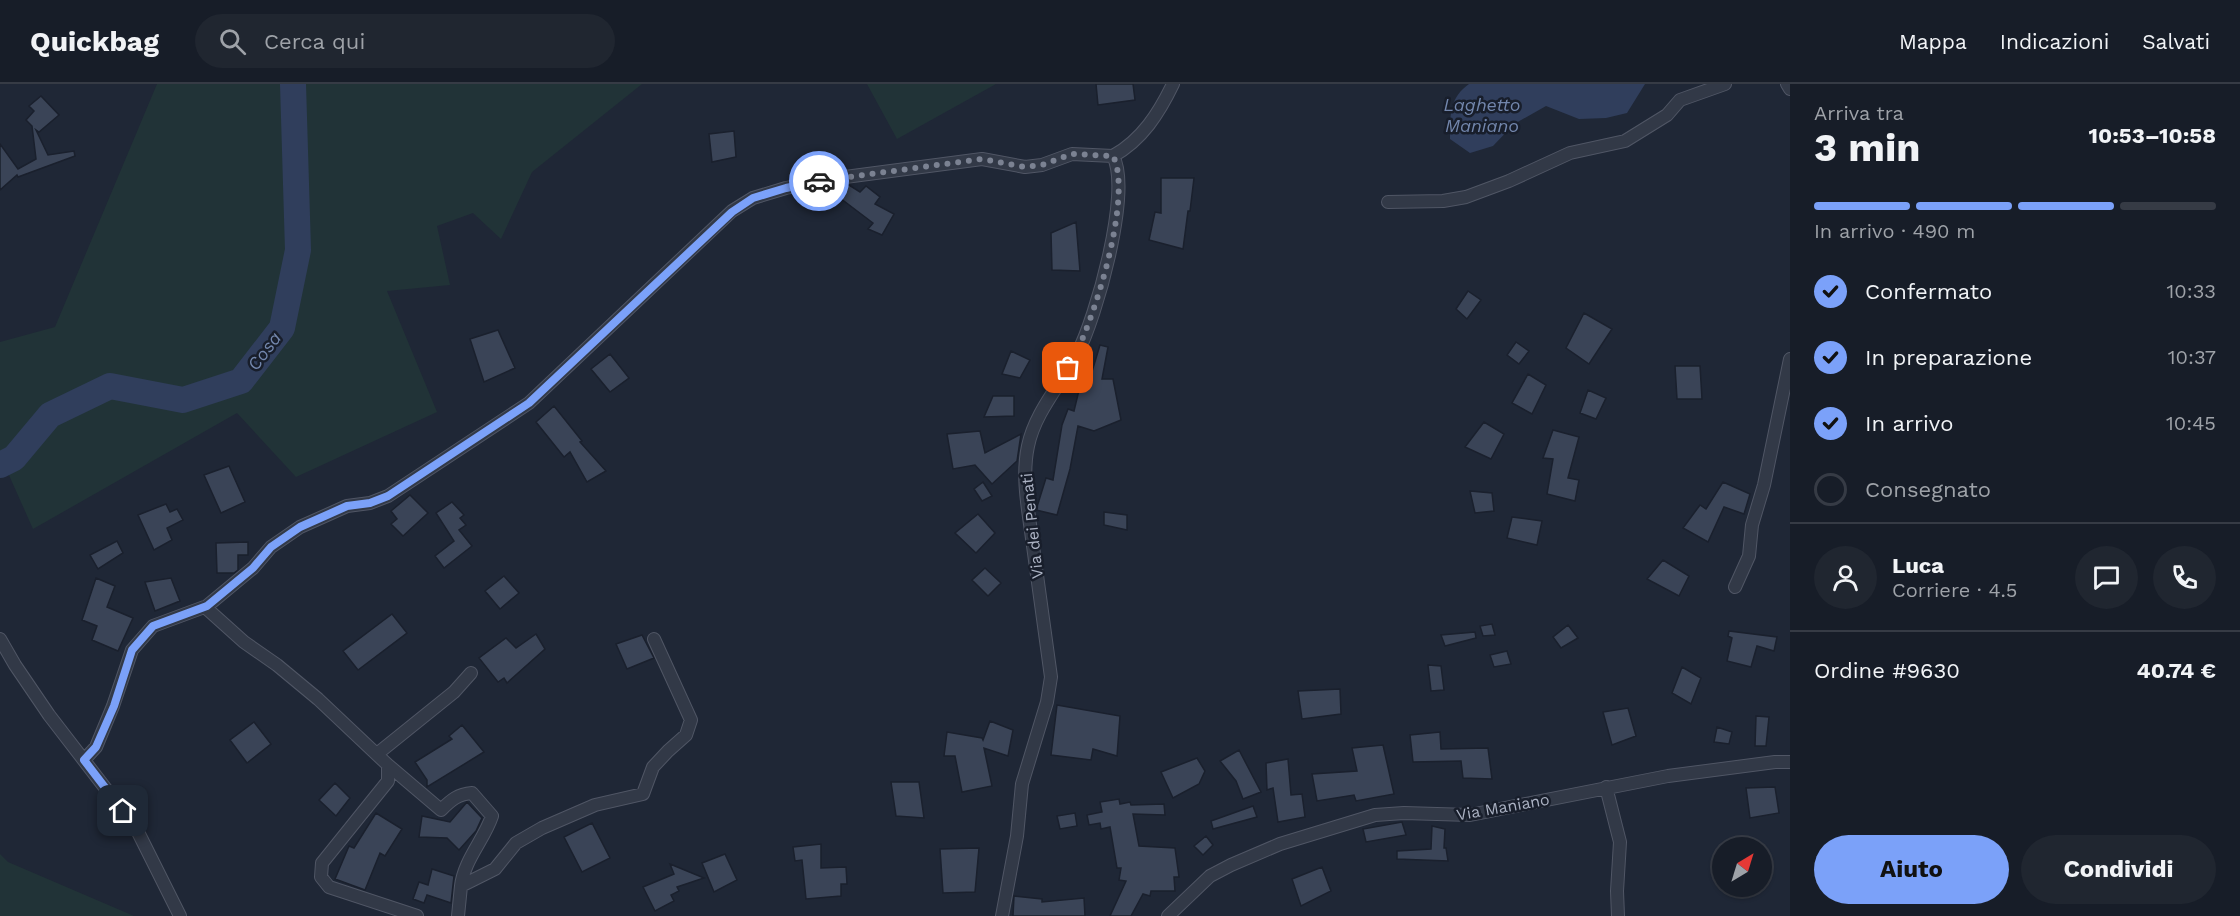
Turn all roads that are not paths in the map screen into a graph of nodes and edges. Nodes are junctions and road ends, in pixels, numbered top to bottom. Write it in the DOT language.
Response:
graph roads {
  1 [pos="1173,84"];
  2 [pos="1725,84"];
  3 [pos="1787,84"];
  4 [pos="1790,89"];
  5 [pos="1113,156"];
  6 [pos="1388,202"];
  7 [pos="1790,359"];
  8 [pos="1735,587"];
  9 [pos="205,607"];
  10 [pos="0,639"];
  11 [pos="654,639"];
  12 [pos="471,673"];
  13 [pos="377,754"];
  14 [pos="84,760"];
  15 [pos="1790,762"];
  16 [pos="388,765"];
  17 [pos="1606,787"];
  18 [pos="461,886"];
  19 [pos="180,916"];
  20 [pos="417,916"];
  21 [pos="458,916"];
  22 [pos="1002,916"];
  23 [pos="1168,916"];
  24 [pos="1618,916"];
  1 -- 5 [label="street"];
  2 -- 6 [label="street"];
  3 -- 4 [label="street"];
  5 -- 9 [label="street"];
  5 -- 22 [label="street, Via dei Penati"];
  7 -- 8 [label="street"];
  9 -- 13 [label="street"];
  9 -- 14 [label="street"];
  10 -- 14 [label="street"];
  11 -- 18 [label="street"];
  12 -- 13 [label="street"];
  13 -- 16 [label="street"];
  14 -- 19 [label="street"];
  15 -- 17 [label="street, Via Maniano"];
  16 -- 18 [label="street"];
  16 -- 20 [label="street"];
  17 -- 23 [label="street, Via Maniano"];
  17 -- 24 [label="street"];
  18 -- 21 [label="street"];
}
